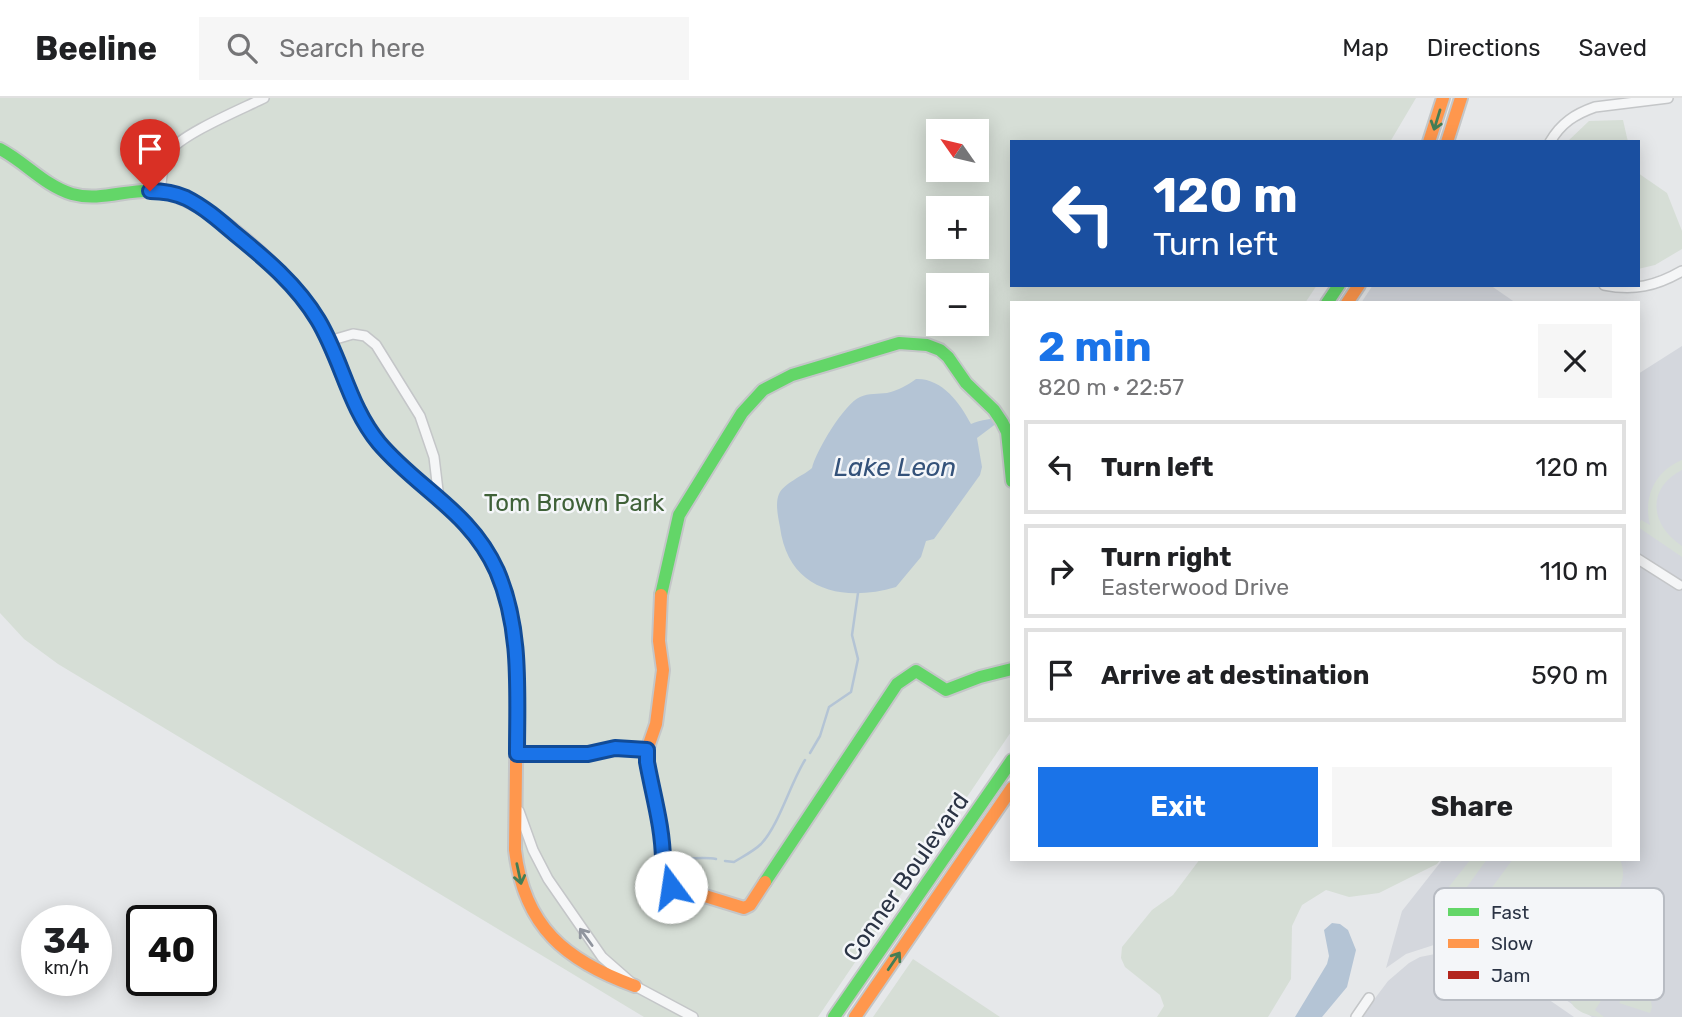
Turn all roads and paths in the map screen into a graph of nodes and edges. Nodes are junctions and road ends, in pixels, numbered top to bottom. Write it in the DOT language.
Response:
graph roads {
  1 [pos="264,98"];
  2 [pos="1443,98"];
  3 [pos="1461,98"];
  4 [pos="1668,98"];
  5 [pos="1430,140"];
  6 [pos="1448,140"];
  7 [pos="1552,140"];
  8 [pos="0,149"];
  9 [pos="160,191"];
  10 [pos="1682,271"];
  11 [pos="1615,287"];
  12 [pos="1636,287"];
  13 [pos="1640,287"];
  14 [pos="329,341"];
  15 [pos="1010,461"];
  16 [pos="439,499"];
  17 [pos="1640,560"];
  18 [pos="1679,585"];
  19 [pos="1010,670"];
  20 [pos="647,750"];
  21 [pos="517,754"];
  22 [pos="1010,766"];
  23 [pos="1010,791"];
  24 [pos="517,806"];
  25 [pos="634,985"];
  26 [pos="1369,998"];
  27 [pos="693,1017"];
  28 [pos="834,1017"];
  29 [pos="855,1017"];
  30 [pos="1356,1017"];
  1 -- 9 [label="street"];
  2 -- 5 [label="street, one-way"];
  3 -- 6 [label="street"];
  4 -- 7 [label="street"];
  8 -- 9 [label="street"];
  9 -- 14 [label="street"];
  10 -- 13 [label="street"];
  11 -- 12 [label="street"];
  14 -- 16 [label="street"];
  14 -- 16 [label="street"];
  15 -- 20 [label="street"];
  16 -- 21 [label="street"];
  17 -- 18 [label="street"];
  19 -- 20 [label="street"];
  20 -- 21 [label="street"];
  21 -- 24 [label="street"];
  22 -- 28 [label="street, Conner Boulevard"];
  29 -- 23 [label="street, Conner Boulevard, one-way"];
  25 -- 24 [label="street, one-way"];
  24 -- 25 [label="street, one-way"];
  25 -- 27 [label="street"];
  26 -- 30 [label="street"];
}
